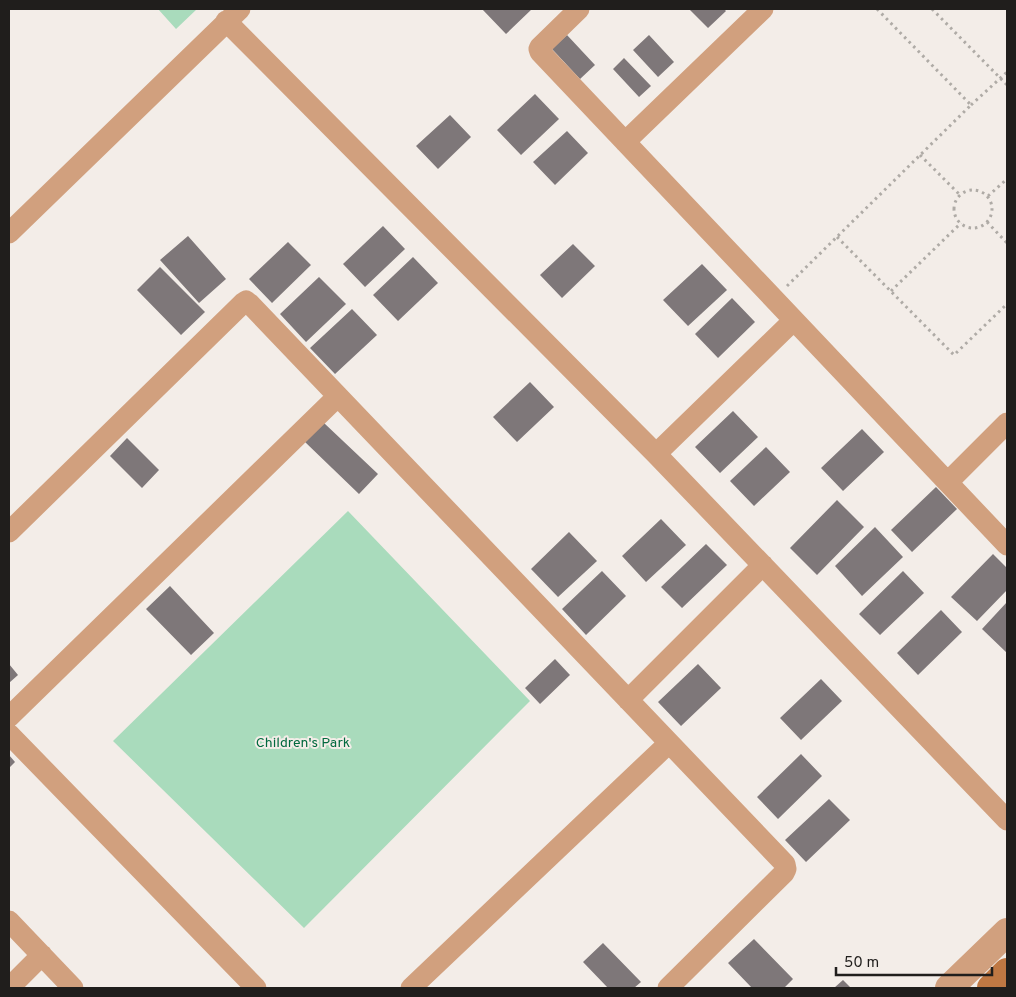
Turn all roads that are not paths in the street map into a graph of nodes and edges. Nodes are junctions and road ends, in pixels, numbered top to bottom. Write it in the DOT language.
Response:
graph roads {
  1 [pos="579,9"];
  2 [pos="762,9"];
  3 [pos="233,15"];
  4 [pos="626,142"];
  5 [pos="9,233"];
  6 [pos="794,320"];
  7 [pos="338,396"];
  8 [pos="1007,423"];
  9 [pos="656,454"];
  10 [pos="948,482"];
  11 [pos="9,532"];
  12 [pos="1007,545"];
  13 [pos="763,565"];
  14 [pos="628,700"];
  15 [pos="9,717"];
  16 [pos="9,734"];
  17 [pos="669,743"];
  18 [pos="1007,820"];
  19 [pos="9,921"];
  20 [pos="1007,932"];
  21 [pos="42,955"];
  22 [pos="1007,972"];
  23 [pos="9,988"];
  24 [pos="73,988"];
  25 [pos="256,988"];
  26 [pos="410,988"];
  27 [pos="668,988"];
  28 [pos="949,988"];
  29 [pos="991,988"];
  1 -- 4 [label="street"];
  2 -- 4 [label="street"];
  3 -- 5 [label="street"];
  3 -- 9 [label="street"];
  4 -- 6 [label="street"];
  6 -- 9 [label="street"];
  6 -- 10 [label="street"];
  7 -- 11 [label="street"];
  7 -- 14 [label="street"];
  7 -- 15 [label="street"];
  8 -- 10 [label="street"];
  9 -- 13 [label="street"];
  10 -- 12 [label="street"];
  13 -- 14 [label="street"];
  13 -- 18 [label="street"];
  14 -- 17 [label="street"];
  16 -- 25 [label="street"];
  17 -- 26 [label="street"];
  17 -- 27 [label="street"];
  19 -- 21 [label="street"];
  20 -- 28 [label="street"];
  21 -- 23 [label="street"];
  21 -- 24 [label="street"];
  22 -- 29 [label="main road"];
}
